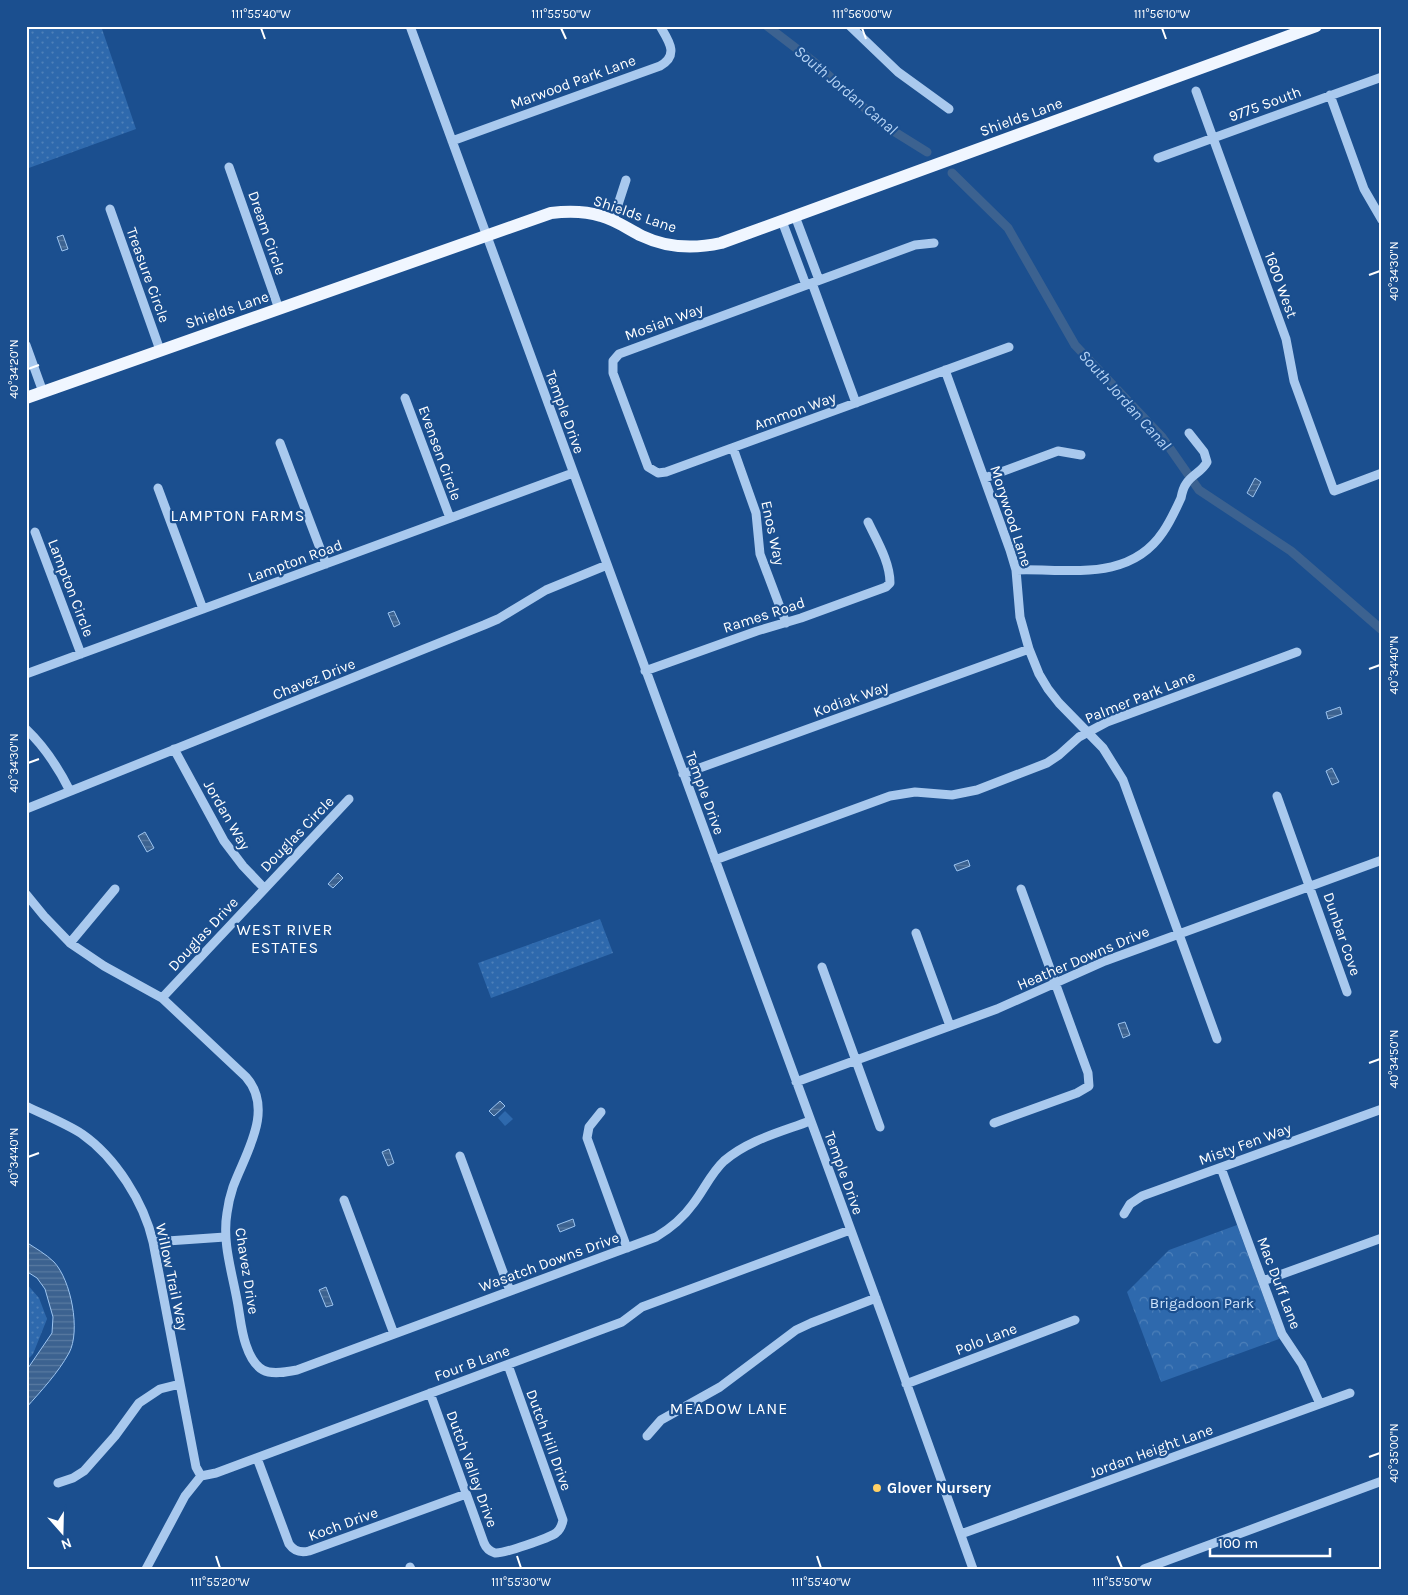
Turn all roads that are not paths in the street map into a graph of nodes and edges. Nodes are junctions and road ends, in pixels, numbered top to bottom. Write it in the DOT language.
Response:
graph roads {
  1 [pos="410,26"];
  2 [pos="660,26"];
  3 [pos="1316,26"];
  4 [pos="851,27"];
  5 [pos="1382,77"];
  6 [pos="1196,90"];
  7 [pos="1330,95"];
  8 [pos="949,109"];
  9 [pos="1213,138"];
  10 [pos="452,141"];
  11 [pos="1158,158"];
  12 [pos="229,167"];
  13 [pos="626,180"];
  14 [pos="110,209"];
  15 [pos="796,216"];
  16 [pos="613,220"];
  17 [pos="1382,220"];
  18 [pos="782,221"];
  19 [pos="486,235"];
  20 [pos="934,243"];
  21 [pos="812,283"];
  22 [pos="279,308"];
  23 [pos="26,345"];
  24 [pos="1009,347"];
  25 [pos="160,350"];
  26 [pos="945,370"];
  27 [pos="42,392"];
  28 [pos="26,398"];
  29 [pos="405,398"];
  30 [pos="856,403"];
  31 [pos="1189,433"];
  32 [pos="280,443"];
  33 [pos="733,448"];
  34 [pos="1081,455"];
  35 [pos="654,472"];
  36 [pos="573,473"];
  37 [pos="1382,474"];
  38 [pos="985,478"];
  39 [pos="158,488"];
  40 [pos="450,518"];
  41 [pos="868,522"];
  42 [pos="35,532"];
  43 [pos="326,564"];
  44 [pos="606,565"];
  45 [pos="1016,570"];
  46 [pos="203,609"];
  47 [pos="786,623"];
  48 [pos="1029,649"];
  49 [pos="1297,652"];
  50 [pos="81,654"];
  51 [pos="646,671"];
  52 [pos="26,674"];
  53 [pos="26,729"];
  54 [pos="1088,731"];
  55 [pos="174,750"];
  56 [pos="683,774"];
  57 [pos="70,791"];
  58 [pos="1277,796"];
  59 [pos="349,799"];
  60 [pos="26,809"];
  61 [pos="715,860"];
  62 [pos="1382,860"];
  63 [pos="1310,886"];
  64 [pos="264,888"];
  65 [pos="115,889"];
  66 [pos="1021,889"];
  67 [pos="26,894"];
  68 [pos="916,933"];
  69 [pos="1179,934"];
  70 [pos="70,943"];
  71 [pos="822,968"];
  72 [pos="1055,983"];
  73 [pos="1347,992"];
  74 [pos="162,998"];
  75 [pos="950,1026"];
  76 [pos="1217,1039"];
  77 [pos="856,1060"];
  78 [pos="796,1082"];
  79 [pos="26,1106"];
  80 [pos="1382,1109"];
  81 [pos="601,1112"];
  82 [pos="810,1121"];
  83 [pos="994,1123"];
  84 [pos="880,1127"];
  85 [pos="460,1156"];
  86 [pos="1221,1168"];
  87 [pos="344,1200"];
  88 [pos="1124,1214"];
  89 [pos="850,1230"];
  90 [pos="225,1237"];
  91 [pos="1382,1238"];
  92 [pos="153,1242"];
  93 [pos="627,1248"];
  94 [pos="1263,1281"];
  95 [pos="510,1291"];
  96 [pos="876,1298"];
  97 [pos="1075,1320"];
  98 [pos="394,1334"];
  99 [pos="508,1364"];
  100 [pos="263,1370"];
  101 [pos="180,1384"];
  102 [pos="906,1384"];
  103 [pos="1350,1393"];
  104 [pos="430,1394"];
  105 [pos="1320,1404"];
  106 [pos="647,1436"];
  107 [pos="257,1458"];
  108 [pos="201,1476"];
  109 [pos="1382,1481"];
  110 [pos="58,1482"];
  111 [pos="466,1494"];
  112 [pos="961,1534"];
  113 [pos="492,1552"];
  114 [pos="146,1569"];
  115 [pos="973,1569"];
  116 [pos="1144,1569"];
  1 -- 10 [label="street, Temple Drive"];
  2 -- 10 [label="street, Marwood Park Lane"];
  3 -- 15 [label="main road, Shields Lane"];
  4 -- 8 [label="street"];
  5 -- 7 [label="street, 9775 South"];
  6 -- 9 [label="street, 1600 West"];
  7 -- 9 [label="street, 9775 South"];
  7 -- 17 [label="street"];
  9 -- 11 [label="street, 9775 South"];
  9 -- 37 [label="street, 1600 West"];
  10 -- 19 [label="street, Temple Drive"];
  12 -- 22 [label="street, Dream Circle"];
  13 -- 16 [label="street"];
  14 -- 25 [label="street, Treasure Circle"];
  15 -- 18 [label="main road, Shields Lane"];
  15 -- 21 [label="street"];
  16 -- 18 [label="main road, Shields Lane"];
  16 -- 19 [label="main road, Shields Lane"];
  18 -- 21 [label="street"];
  19 -- 22 [label="main road, Shields Lane"];
  19 -- 36 [label="street, Temple Drive"];
  20 -- 21 [label="street"];
  21 -- 30 [label="street"];
  21 -- 35 [label="street, Mosiah Way"];
  22 -- 25 [label="main road, Shields Lane"];
  23 -- 27 [label="street"];
  24 -- 26 [label="street, Ammon Way"];
  25 -- 27 [label="main road, Shields Lane"];
  26 -- 30 [label="street, Ammon Way"];
  26 -- 38 [label="street, Morywood Lane"];
  27 -- 28 [label="main road, Shields Lane"];
  29 -- 40 [label="street, Evensen Circle"];
  30 -- 33 [label="street, Ammon Way"];
  31 -- 45 [label="street"];
  32 -- 43 [label="street"];
  33 -- 35 [label="street, Ammon Way"];
  33 -- 47 [label="street, Enos Way"];
  34 -- 38 [label="street"];
  36 -- 40 [label="street, Lampton Road"];
  36 -- 44 [label="street, Temple Drive"];
  38 -- 45 [label="street, Morywood Lane"];
  39 -- 46 [label="street"];
  40 -- 43 [label="street, Lampton Road"];
  41 -- 47 [label="street, Rames Road"];
  42 -- 50 [label="street, Lampton Circle"];
  43 -- 46 [label="street, Lampton Road"];
  44 -- 51 [label="street, Temple Drive"];
  44 -- 55 [label="street, Chavez Drive"];
  45 -- 48 [label="street, Morywood Lane"];
  46 -- 50 [label="street, Lampton Road"];
  47 -- 51 [label="street, Rames Road"];
  48 -- 54 [label="street, Morywood Lane"];
  48 -- 56 [label="street, Kodiak Way"];
  49 -- 54 [label="street, Palmer Park Lane"];
  50 -- 52 [label="street, Lampton Road"];
  51 -- 56 [label="street, Temple Drive"];
  53 -- 57 [label="street"];
  54 -- 61 [label="street, Palmer Park Lane"];
  54 -- 69 [label="street, Morywood Lane"];
  55 -- 57 [label="street, Chavez Drive"];
  55 -- 64 [label="street, Jordan Way"];
  56 -- 61 [label="street, Temple Drive"];
  57 -- 60 [label="street, Chavez Drive"];
  58 -- 63 [label="street, Dunbar Cove"];
  59 -- 64 [label="street, Douglas Circle"];
  61 -- 78 [label="street, Temple Drive"];
  62 -- 63 [label="street, Heather Downs Drive"];
  63 -- 69 [label="street, Heather Downs Drive"];
  63 -- 73 [label="street, Dunbar Cove"];
  64 -- 74 [label="street, Douglas Drive"];
  65 -- 70 [label="street"];
  66 -- 72 [label="street"];
  67 -- 70 [label="street, Chavez Drive"];
  68 -- 75 [label="street"];
  69 -- 72 [label="street, Heather Downs Drive"];
  69 -- 76 [label="street, Morywood Lane"];
  70 -- 74 [label="street, Chavez Drive"];
  71 -- 77 [label="street"];
  72 -- 75 [label="street, Heather Downs Drive"];
  72 -- 83 [label="street"];
  74 -- 90 [label="street, Chavez Drive"];
  75 -- 77 [label="street, Heather Downs Drive"];
  77 -- 78 [label="street, Heather Downs Drive"];
  77 -- 84 [label="street"];
  78 -- 82 [label="street, Temple Drive"];
  79 -- 92 [label="street, Willow Trail Way"];
  80 -- 86 [label="street, Misty Fen Way"];
  81 -- 93 [label="street"];
  82 -- 89 [label="street, Temple Drive"];
  82 -- 93 [label="street, Wasatch Downs Drive"];
  85 -- 95 [label="street"];
  86 -- 88 [label="street, Misty Fen Way"];
  86 -- 94 [label="street, Mac Duff Lane"];
  87 -- 98 [label="street"];
  89 -- 96 [label="street, Temple Drive"];
  89 -- 99 [label="street, Four B Lane"];
  90 -- 92 [label="street"];
  90 -- 100 [label="street, Chavez Drive"];
  91 -- 94 [label="street"];
  92 -- 101 [label="street, Willow Trail Way"];
  93 -- 95 [label="street, Wasatch Downs Drive"];
  94 -- 105 [label="street, Mac Duff Lane"];
  95 -- 98 [label="street, Wasatch Downs Drive"];
  96 -- 102 [label="street, Temple Drive"];
  96 -- 106 [label="street"];
  97 -- 102 [label="street, Polo Lane"];
  98 -- 100 [label="street, Wasatch Downs Drive"];
  99 -- 104 [label="street, Four B Lane"];
  99 -- 113 [label="street, Dutch Hill Drive"];
  101 -- 108 [label="street, Willow Trail Way"];
  101 -- 110 [label="street"];
  102 -- 112 [label="street, Temple Drive"];
  103 -- 105 [label="street, Jordan Height Lane"];
  104 -- 107 [label="street, Four B Lane"];
  104 -- 111 [label="street, Dutch Valley Drive"];
  105 -- 112 [label="street, Jordan Height Lane"];
  107 -- 108 [label="street, Four B Lane"];
  107 -- 111 [label="street, Koch Drive"];
  108 -- 114 [label="street"];
  109 -- 116 [label="street"];
  111 -- 113 [label="street, Dutch Valley Drive"];
  112 -- 115 [label="street, Temple Drive"];
}
